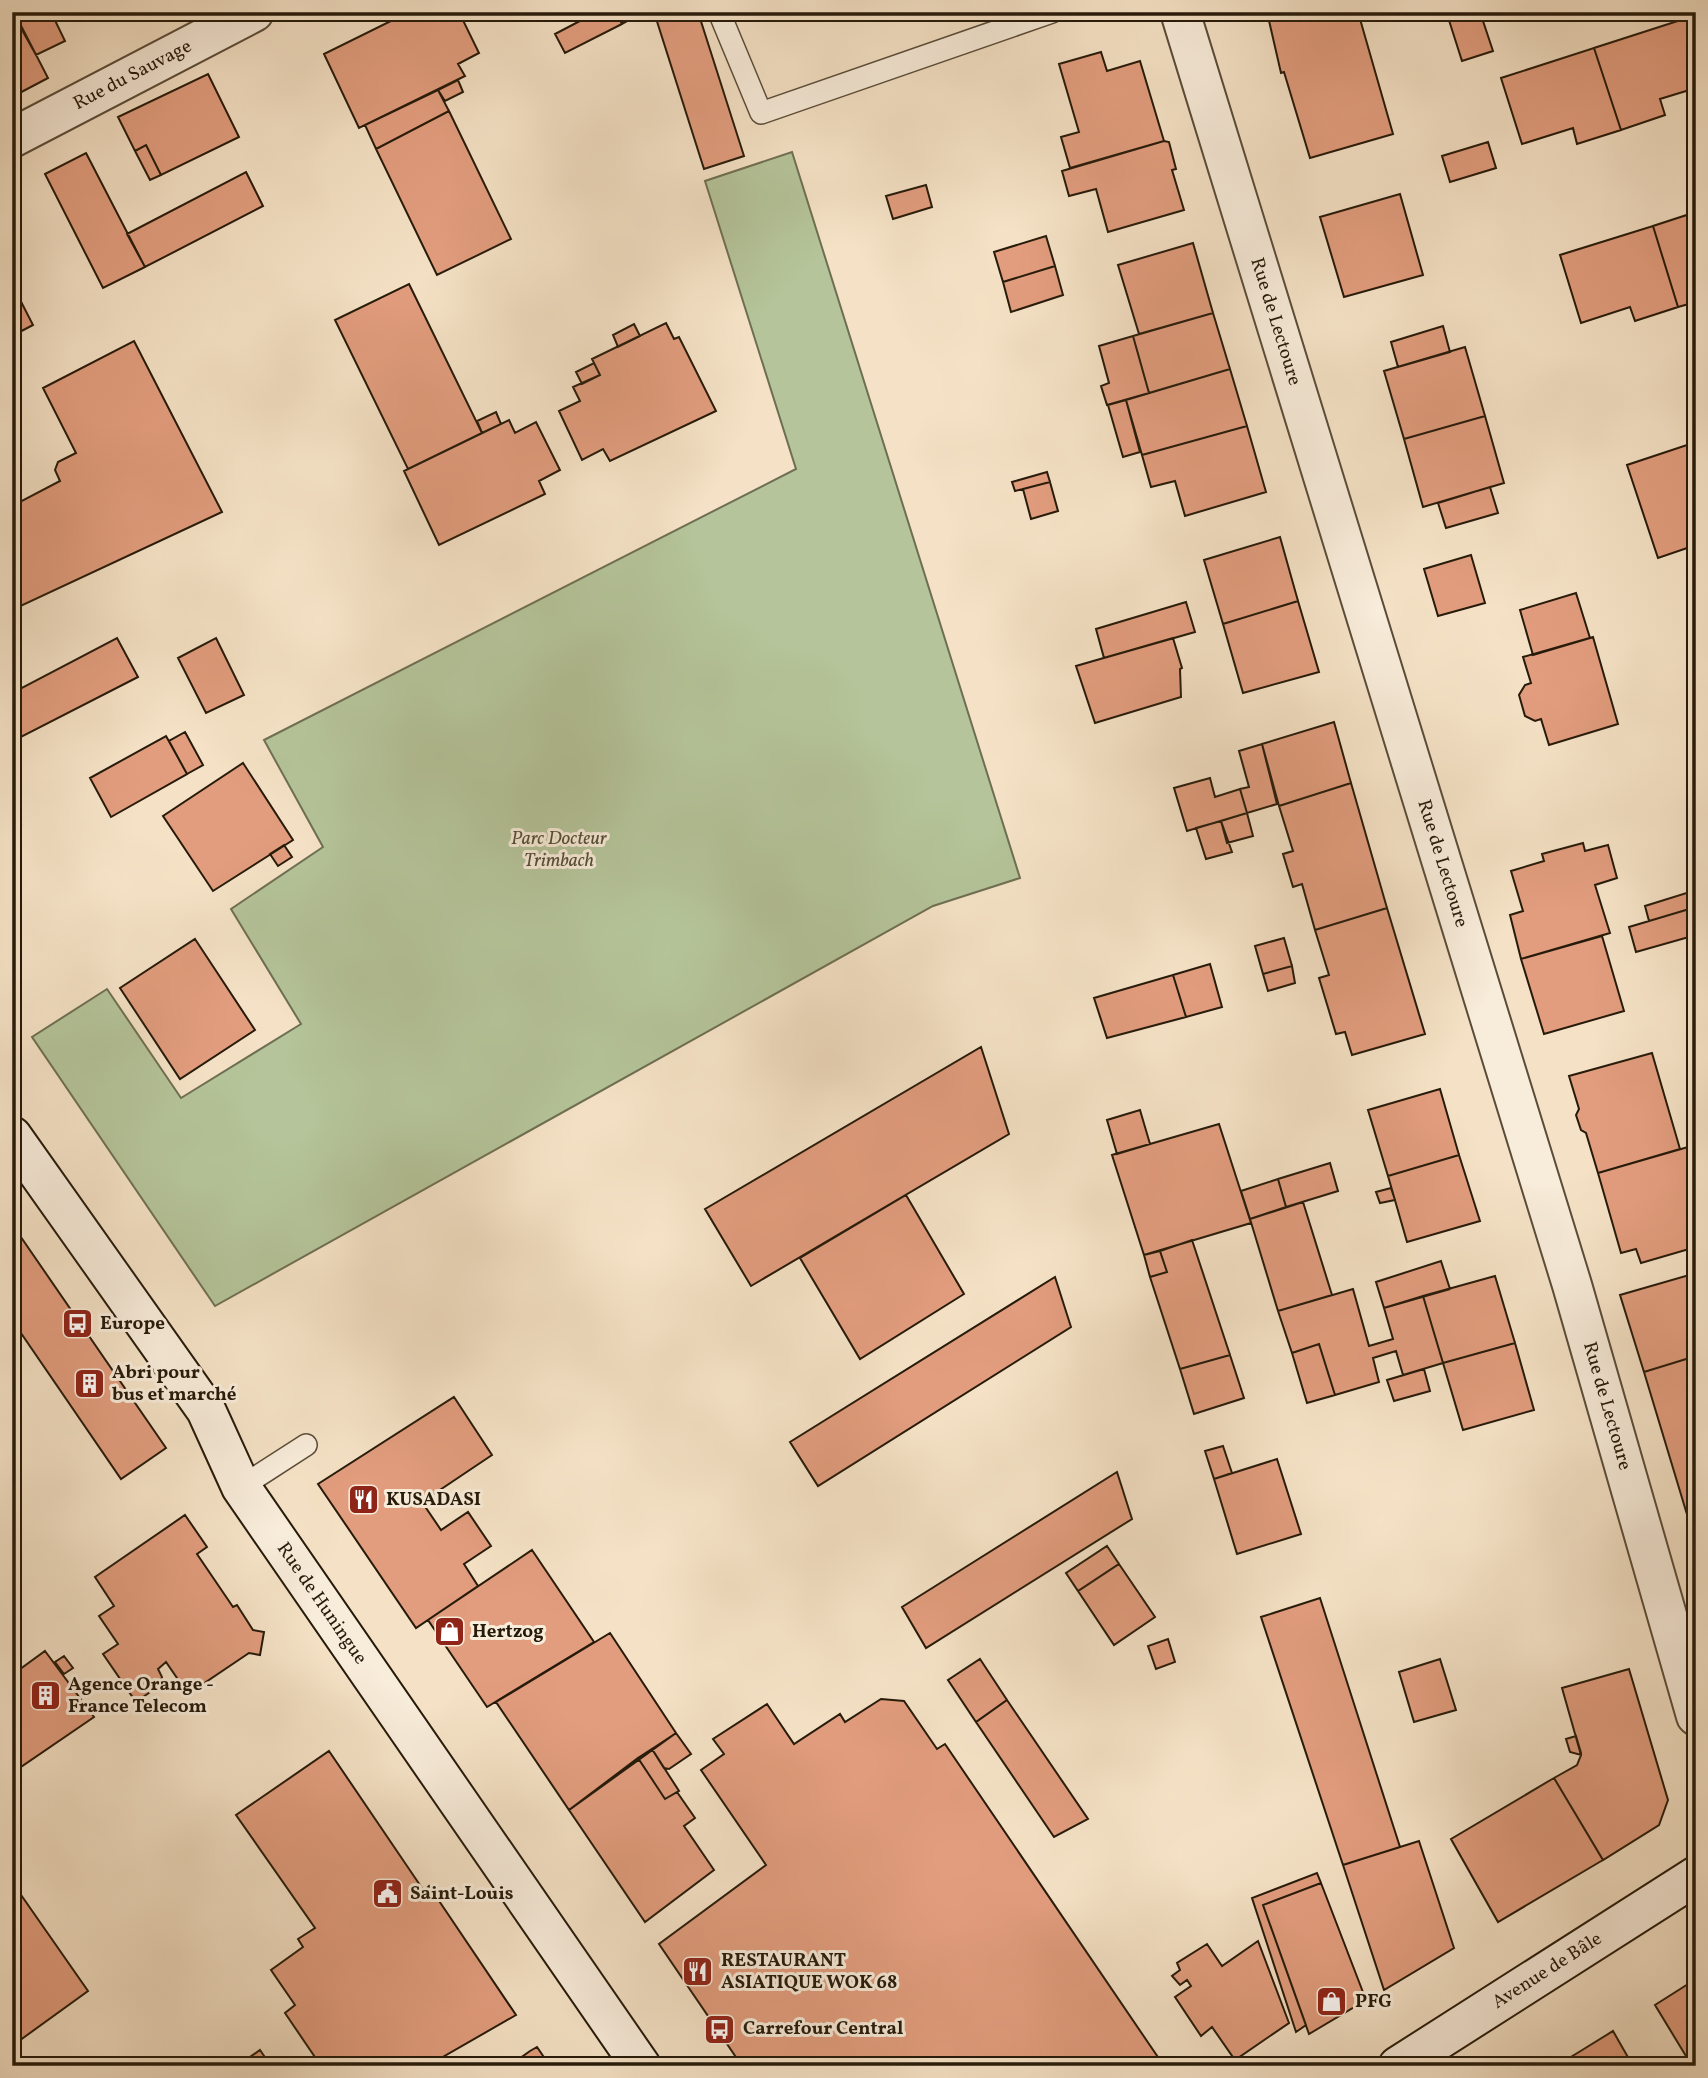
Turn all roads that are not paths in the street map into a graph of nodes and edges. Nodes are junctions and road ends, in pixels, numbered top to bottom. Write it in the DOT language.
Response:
graph roads {
  1 [pos="254,12"];
  2 [pos="719,12"];
  3 [pos="1052,12"];
  4 [pos="1180,12"];
  5 [pos="12,138"];
  6 [pos="12,1136"];
  7 [pos="306,1445"];
  8 [pos="242,1487"];
  9 [pos="1696,1716"];
  10 [pos="1696,1877"];
  11 [pos="641,2066"];
  12 [pos="1398,2066"];
  1 -- 5 [label="street, Rue du Sauvage"];
  2 -- 3 [label="lane"];
  4 -- 9 [label="street, Rue de Lectoure"];
  6 -- 8 [label="street, Rue de Huningue"];
  7 -- 8 [label="lane"];
  8 -- 11 [label="street, Rue de Huningue"];
  10 -- 12 [label="street, Avenue de Bâle"];
}
